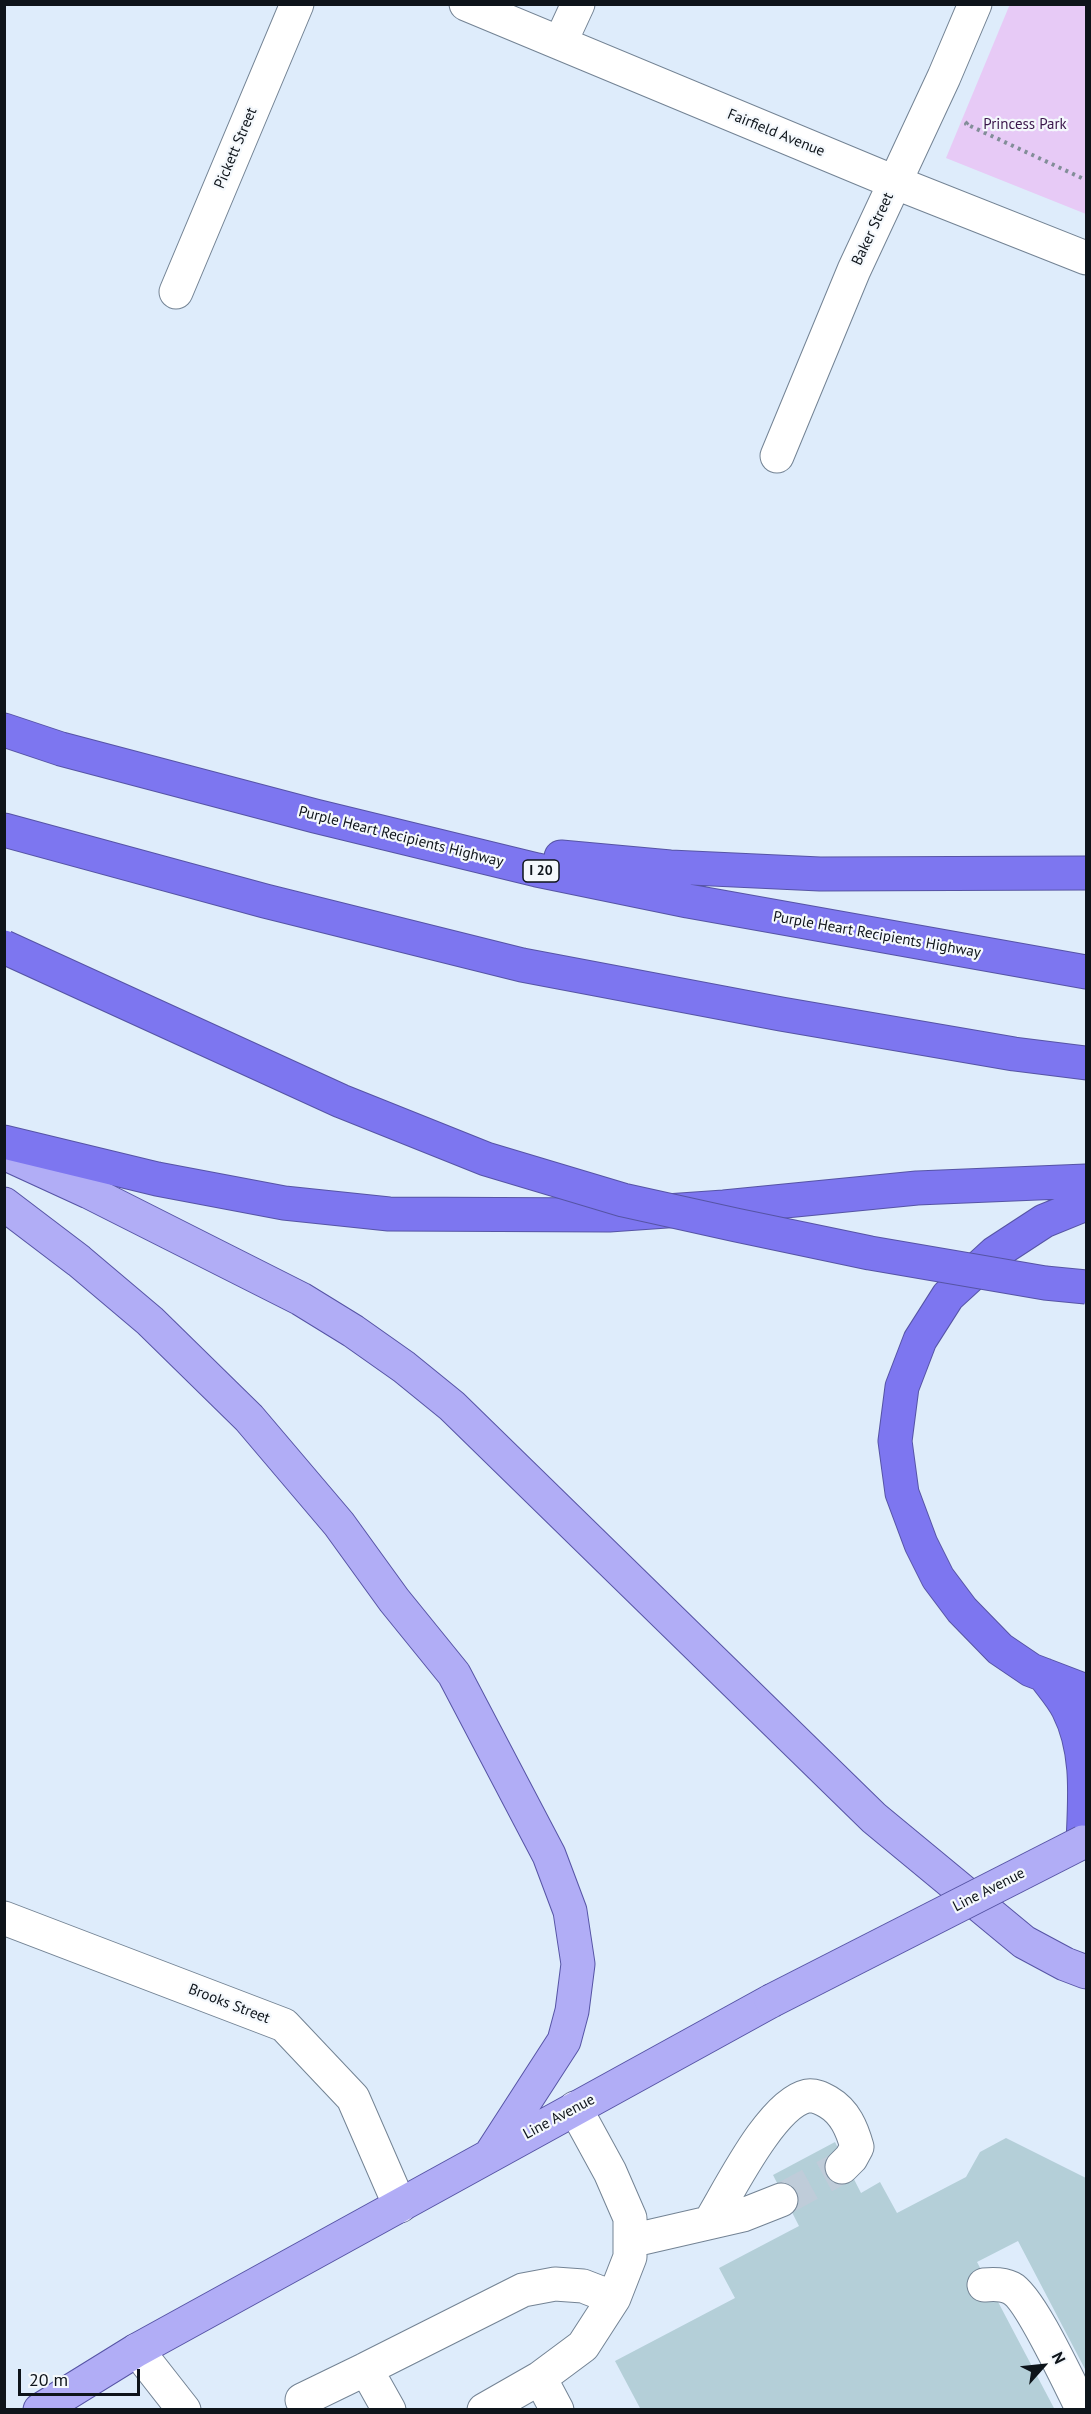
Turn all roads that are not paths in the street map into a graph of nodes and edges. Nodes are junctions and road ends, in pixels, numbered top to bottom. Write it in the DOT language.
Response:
graph roads {
  1 [pos="297,4"];
  2 [pos="466,4"];
  3 [pos="578,4"];
  4 [pos="975,4"];
  5 [pos="560,44"];
  6 [pos="894,182"];
  7 [pos="1086,258"];
  8 [pos="176,292"];
  9 [pos="777,456"];
  10 [pos="4,730"];
  11 [pos="4,830"];
  12 [pos="435,845"];
  13 [pos="1086,873"];
  14 [pos="4,947"];
  15 [pos="1086,972"];
  16 [pos="1086,1063"];
  17 [pos="4,1142"];
  18 [pos="4,1153"];
  19 [pos="1086,1181"];
  20 [pos="4,1204"];
  21 [pos="1086,1204"];
  22 [pos="1086,1287"];
  23 [pos="1044,1675"];
  24 [pos="1086,1692"];
  25 [pos="1085,1841"];
  26 [pos="4,1918"];
  27 [pos="1086,1972"];
  28 [pos="575,2108"];
  29 [pos="490,2154"];
  30 [pos="842,2167"];
  31 [pos="781,2200"];
  32 [pos="400,2206"];
  33 [pos="710,2222"];
  34 [pos="630,2241"];
  35 [pos="984,2285"];
  36 [pos="614,2298"];
  37 [pos="137,2350"];
  38 [pos="366,2368"];
  39 [pos="540,2378"];
  40 [pos="302,2400"];
  41 [pos="40,2409"];
  42 [pos="184,2409"];
  43 [pos="389,2409"];
  44 [pos="484,2409"];
  45 [pos="557,2409"];
  46 [pos="1083,2409"];
  1 -- 8 [label="street, Pickett Street"];
  2 -- 5 [label="street, Fairfield Avenue"];
  3 -- 5 [label="street"];
  4 -- 6 [label="street, Baker Street"];
  5 -- 6 [label="street, Fairfield Avenue"];
  6 -- 7 [label="street, Fairfield Avenue"];
  6 -- 9 [label="street, Baker Street"];
  10 -- 12 [label="highway, Purple Heart Recipients Highway / I 20"];
  11 -- 16 [label="highway"];
  12 -- 13 [label="highway"];
  12 -- 15 [label="highway, Purple Heart Recipients Highway / I 20"];
  14 -- 22 [label="highway, bridge"];
  17 -- 19 [label="highway"];
  18 -- 27 [label="main road"];
  20 -- 29 [label="main road"];
  21 -- 23 [label="highway"];
  23 -- 24 [label="highway"];
  23 -- 25 [label="highway"];
  25 -- 28 [label="main road, Line Avenue, bridge"];
  26 -- 32 [label="street, Brooks Street"];
  28 -- 29 [label="main road, Line Avenue"];
  28 -- 34 [label="street"];
  29 -- 32 [label="main road, Line Avenue"];
  30 -- 33 [label="street"];
  31 -- 33 [label="street"];
  32 -- 37 [label="main road, Line Avenue"];
  33 -- 34 [label="street"];
  34 -- 36 [label="street"];
  35 -- 46 [label="street"];
  36 -- 38 [label="street"];
  36 -- 39 [label="street"];
  37 -- 41 [label="main road, Line Avenue"];
  37 -- 42 [label="street"];
  38 -- 40 [label="street"];
  38 -- 43 [label="street"];
  39 -- 44 [label="street"];
  39 -- 45 [label="street"];
}
